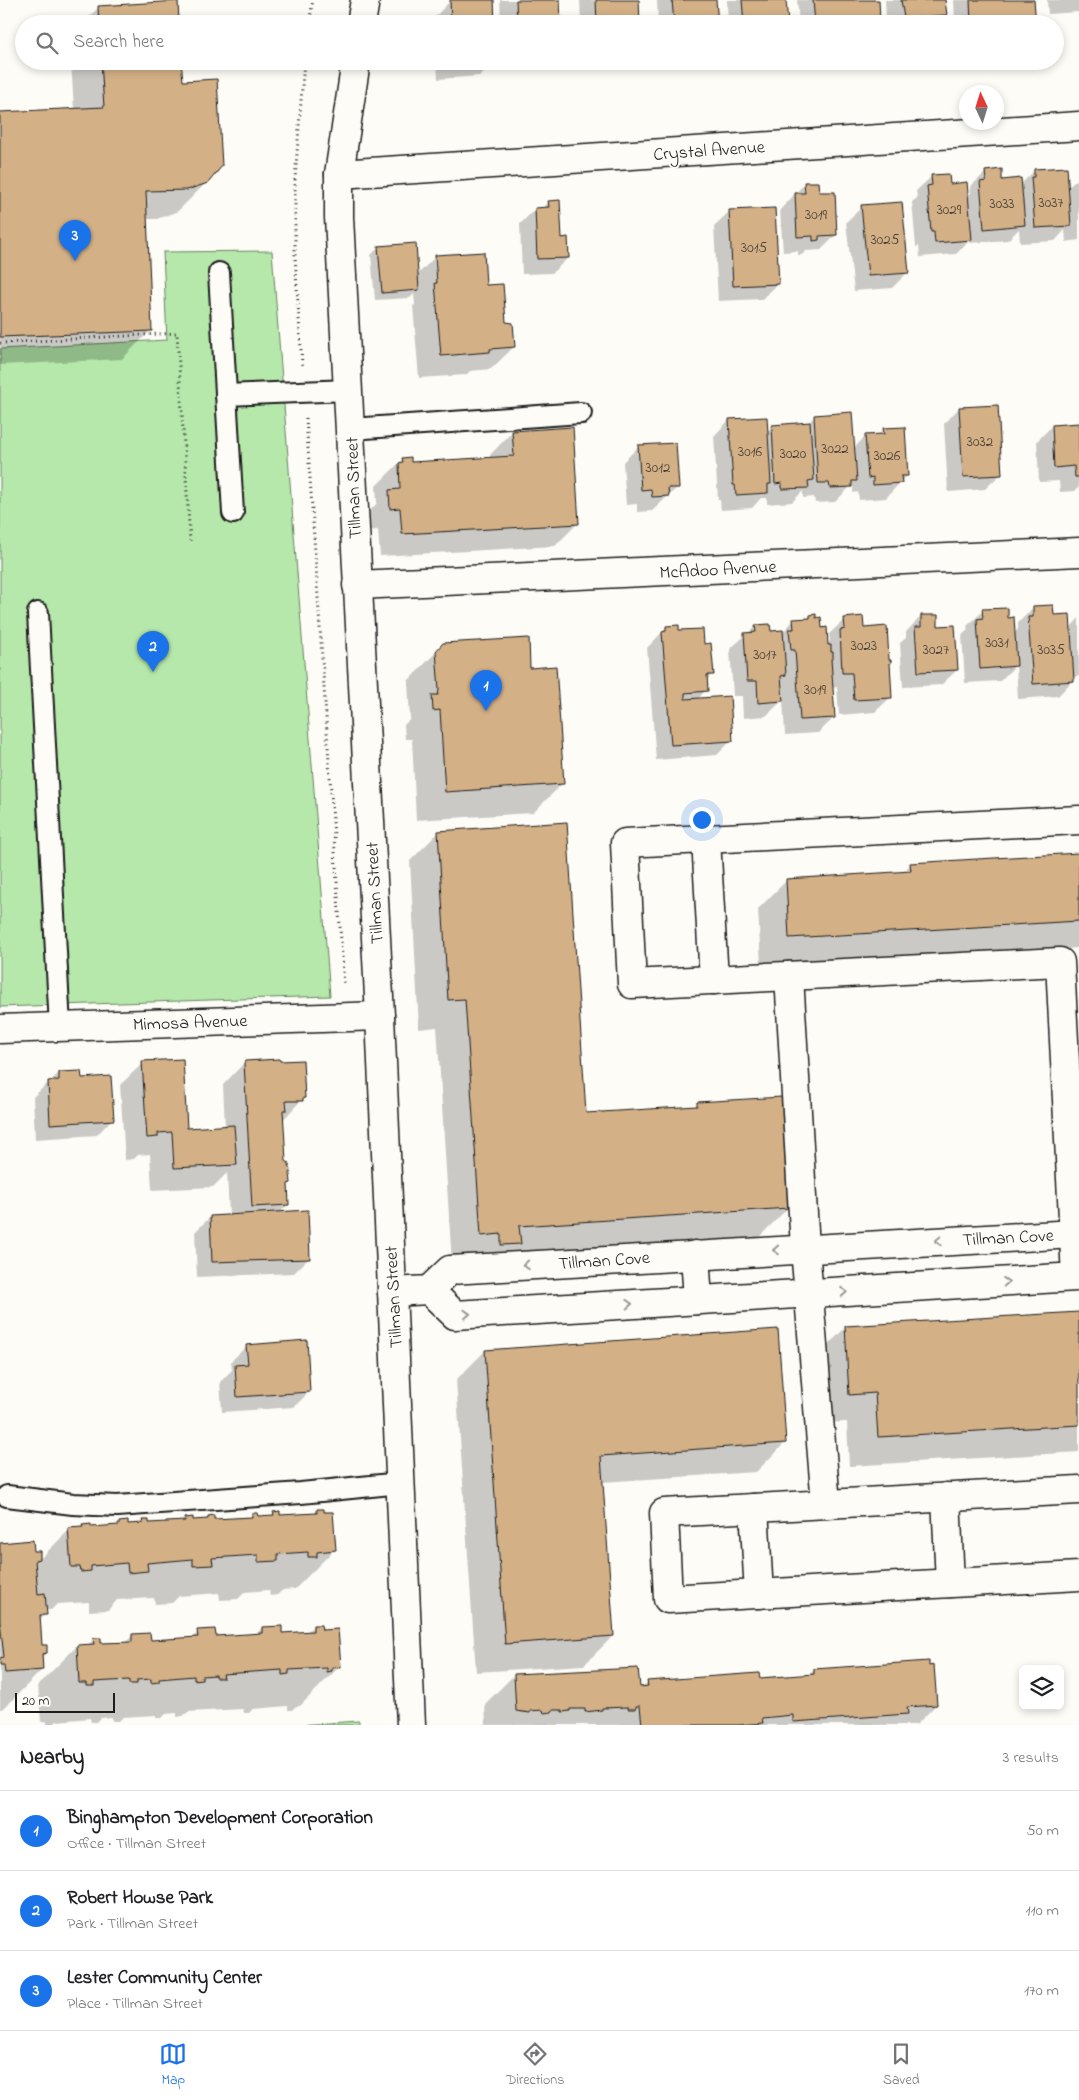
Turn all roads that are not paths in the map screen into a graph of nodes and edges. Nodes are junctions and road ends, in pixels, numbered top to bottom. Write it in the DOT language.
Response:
graph roads {
  1 [pos="365,0"];
  2 [pos="362,15"];
  3 [pos="355,70"];
  4 [pos="1079,126"];
  5 [pos="339,174"];
  6 [pos="219,273"];
  7 [pos="348,390"];
  8 [pos="226,395"];
  9 [pos="581,413"];
  10 [pos="351,429"];
  11 [pos="233,513"];
  12 [pos="1079,552"];
  13 [pos="357,586"];
  14 [pos="38,613"];
  15 [pos="1079,820"];
  16 [pos="706,839"];
  17 [pos="1070,961"];
  18 [pos="789,976"];
  19 [pos="714,980"];
  20 [pos="380,1016"];
  21 [pos="60,1027"];
  22 [pos="0,1029"];
  23 [pos="1074,1234"];
  24 [pos="805,1248"];
  25 [pos="695,1255"];
  26 [pos="429,1290"];
  27 [pos="392,1292"];
  28 [pos="809,1294"];
  29 [pos="698,1300"];
  30 [pos="401,1483"];
  31 [pos="1079,1490"];
  32 [pos="7,1496"];
  33 [pos="946,1497"];
  34 [pos="826,1504"];
  35 [pos="754,1508"];
  36 [pos="1079,1576"];
  37 [pos="950,1583"];
  38 [pos="758,1594"];
  39 [pos="411,1725"];
  1 -- 2 [label="street"];
  3 -- 5 [label="street, Tillman Street"];
  4 -- 5 [label="street, Crystal Avenue"];
  5 -- 7 [label="street, Tillman Street"];
  6 -- 8 [label="lane"];
  7 -- 8 [label="lane"];
  7 -- 10 [label="street, Tillman Street"];
  8 -- 11 [label="lane"];
  9 -- 10 [label="lane"];
  10 -- 13 [label="street, Tillman Street"];
  12 -- 13 [label="street, McAdoo Avenue"];
  13 -- 20 [label="street, Tillman Street"];
  14 -- 21 [label="lane"];
  15 -- 16 [label="street"];
  16 -- 19 [label="street"];
  16 -- 19 [label="street"];
  17 -- 18 [label="street"];
  17 -- 23 [label="street"];
  18 -- 19 [label="street"];
  18 -- 24 [label="street"];
  20 -- 21 [label="street, Mimosa Avenue"];
  20 -- 27 [label="street, Tillman Street"];
  21 -- 22 [label="street, Mimosa Avenue"];
  23 -- 24 [label="street, Tillman Cove, one-way"];
  28 -- 23 [label="street, Tillman Cove, one-way"];
  24 -- 25 [label="street, Tillman Cove, one-way"];
  24 -- 28 [label="street"];
  25 -- 26 [label="street, Tillman Cove, one-way"];
  25 -- 29 [label="street"];
  26 -- 27 [label="street"];
  26 -- 29 [label="street, Tillman Cove, one-way"];
  27 -- 30 [label="street, Tillman Street"];
  28 -- 29 [label="street, Tillman Cove"];
  28 -- 34 [label="street"];
  30 -- 32 [label="lane"];
  30 -- 39 [label="street, Tillman Street"];
  31 -- 33 [label="street"];
  33 -- 34 [label="street"];
  33 -- 37 [label="street"];
  34 -- 35 [label="street"];
  35 -- 38 [label="street"];
  35 -- 38 [label="street"];
  36 -- 37 [label="street"];
  37 -- 38 [label="street"];
}
